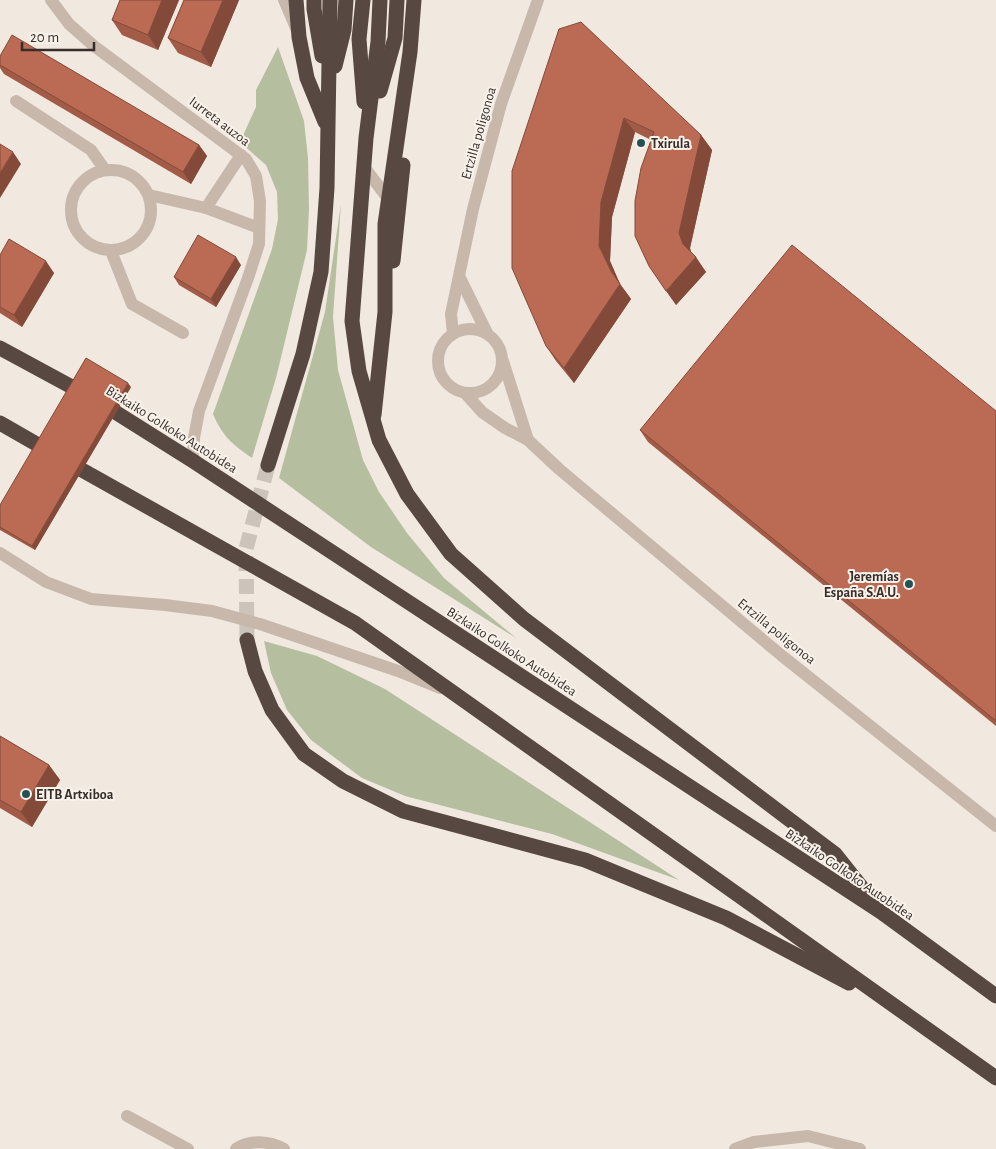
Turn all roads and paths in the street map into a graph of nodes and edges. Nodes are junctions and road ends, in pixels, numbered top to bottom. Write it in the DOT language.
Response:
graph roads {
  1 [pos="51,0"];
  2 [pos="284,0"];
  3 [pos="296,0"];
  4 [pos="314,0"];
  5 [pos="330,0"];
  6 [pos="346,0"];
  7 [pos="363,0"];
  8 [pos="380,0"];
  9 [pos="397,0"];
  10 [pos="414,0"];
  11 [pos="538,0"];
  12 [pos="300,38"];
  13 [pos="328,92"];
  14 [pos="16,101"];
  15 [pos="328,129"];
  16 [pos="399,133"];
  17 [pos="366,138"];
  18 [pos="240,155"];
  19 [pos="364,167"];
  20 [pos="105,170"];
  21 [pos="149,195"];
  22 [pos="388,199"];
  23 [pos="206,208"];
  24 [pos="398,213"];
  25 [pos="259,228"];
  26 [pos="111,251"];
  27 [pos="460,278"];
  28 [pos="385,312"];
  29 [pos="183,333"];
  30 [pos="487,333"];
  31 [pos="453,334"];
  32 [pos="0,348"];
  33 [pos="503,361"];
  34 [pos="465,392"];
  35 [pos="374,421"];
  36 [pos="0,423"];
  37 [pos="528,440"];
  38 [pos="40,446"];
  39 [pos="193,461"];
  40 [pos="268,465"];
  41 [pos="82,470"];
  42 [pos="0,553"];
  43 [pos="247,640"];
  44 [pos="456,694"];
  45 [pos="996,826"];
  46 [pos="881,912"];
  47 [pos="996,996"];
  48 [pos="901,1010"];
  49 [pos="996,1078"];
  50 [pos="127,1116"];
  51 [pos="188,1149"];
  52 [pos="236,1149"];
  53 [pos="284,1149"];
  54 [pos="734,1149"];
  55 [pos="860,1149"];
  1 -- 18 [label="street, Iurreta auzoa"];
  2 -- 12 [label="street"];
  3 -- 12 [label="highway"];
  4 -- 13 [label="highway"];
  5 -- 13 [label="highway"];
  6 -- 13 [label="highway"];
  7 -- 17 [label="highway"];
  8 -- 17 [label="highway"];
  9 -- 17 [label="highway"];
  10 -- 16 [label="highway"];
  11 -- 27 [label="street, Ertzilla poligonoa"];
  12 -- 15 [label="highway"];
  13 -- 15 [label="highway"];
  14 -- 20 [label="street"];
  15 -- 40 [label="highway"];
  16 -- 22 [label="highway"];
  16 -- 24 [label="highway"];
  17 -- 19 [label="highway"];
  18 -- 23 [label="street"];
  18 -- 25 [label="street, Iurreta auzoa"];
  19 -- 22 [label="street"];
  19 -- 35 [label="highway"];
  20 -- 21 [label="street"];
  20 -- 26 [label="street"];
  21 -- 23 [label="street"];
  21 -- 26 [label="street"];
  22 -- 24 [label="street"];
  22 -- 28 [label="highway"];
  23 -- 25 [label="street"];
  24 -- 28 [label="highway"];
  25 -- 39 [label="street, Iurreta auzoa"];
  26 -- 29 [label="street"];
  27 -- 30 [label="street"];
  27 -- 31 [label="street, Ertzilla poligonoa"];
  28 -- 35 [label="highway"];
  30 -- 31 [label="street"];
  30 -- 33 [label="street"];
  31 -- 34 [label="street"];
  32 -- 39 [label="highway, Bizkaiko Golkoko Autobidea"];
  33 -- 34 [label="street"];
  33 -- 37 [label="street"];
  34 -- 37 [label="street"];
  35 -- 46 [label="highway"];
  36 -- 38 [label="highway"];
  37 -- 45 [label="street, Ertzilla poligonoa"];
  39 -- 46 [label="highway, Bizkaiko Golkoko Autobidea"];
  41 -- 44 [label="highway"];
  42 -- 44 [label="street"];
  43 -- 48 [label="highway"];
  44 -- 48 [label="highway"];
  46 -- 47 [label="highway, Bizkaiko Golkoko Autobidea"];
  48 -- 49 [label="highway"];
  50 -- 51 [label="street"];
  52 -- 53 [label="street"];
  54 -- 55 [label="street"];
}
